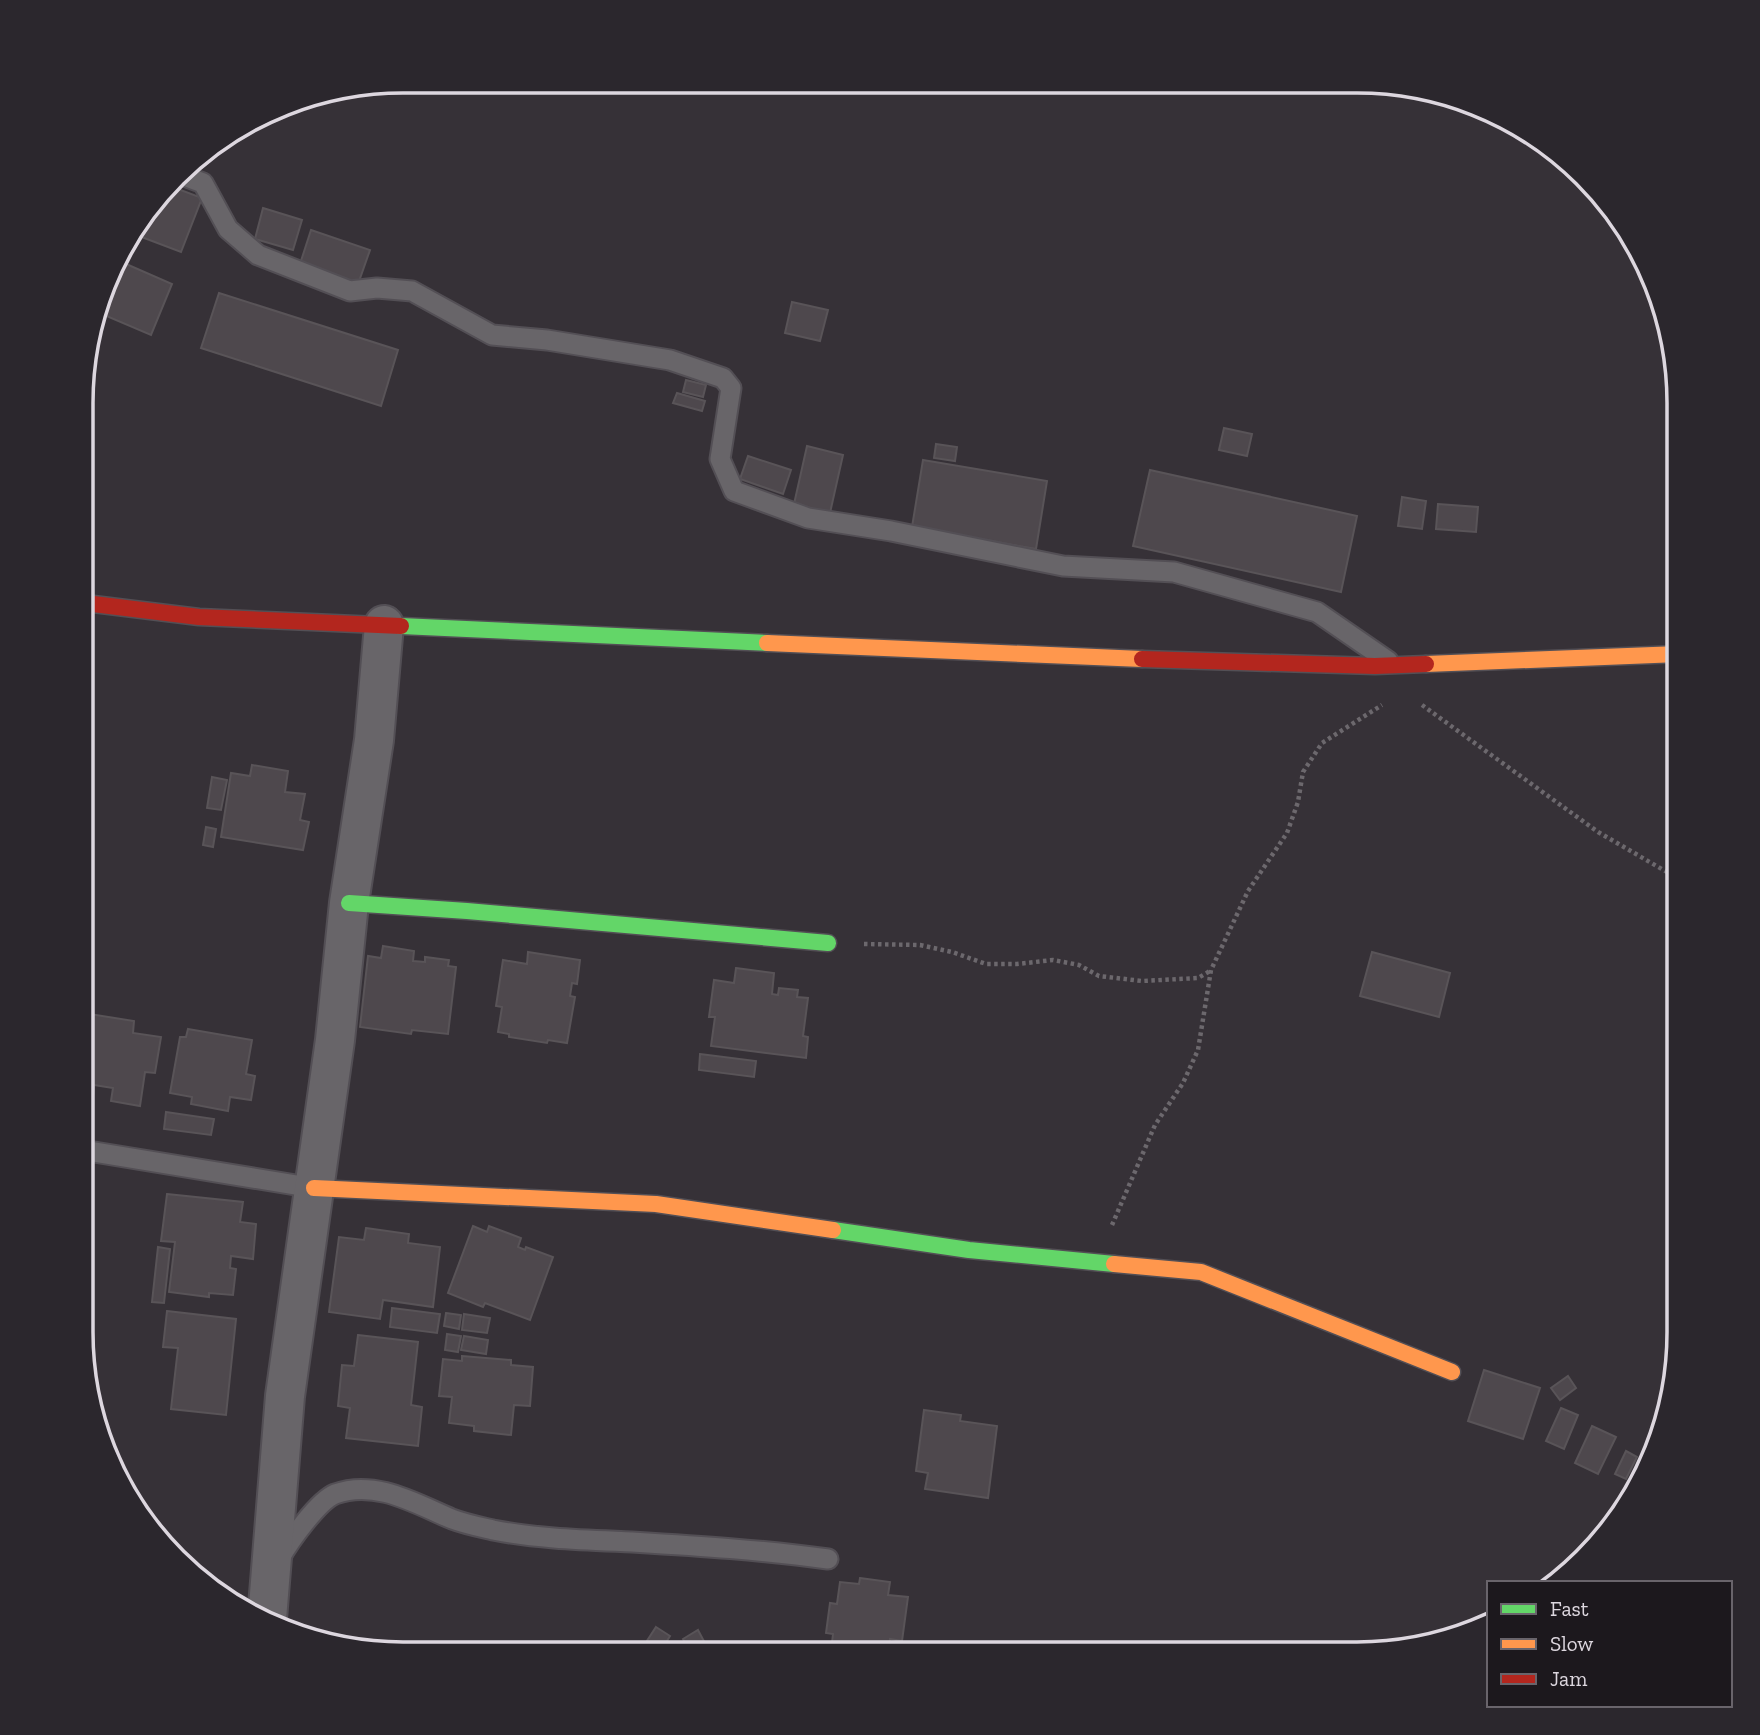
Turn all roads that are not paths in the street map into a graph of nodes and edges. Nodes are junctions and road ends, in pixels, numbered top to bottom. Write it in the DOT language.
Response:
graph roads {
  1 [pos="190,178"];
  2 [pos="93,604"];
  3 [pos="384,625"];
  4 [pos="1667,654"];
  5 [pos="1385,666"];
  6 [pos="349,903"];
  7 [pos="828,943"];
  8 [pos="93,1152"];
  9 [pos="314,1188"];
  10 [pos="1452,1373"];
  11 [pos="828,1559"];
  12 [pos="270,1578"];
  13 [pos="268,1611"];
  1 -- 5 [label="lane"];
  2 -- 3 [label="street"];
  3 -- 5 [label="street"];
  3 -- 6 [label="street"];
  4 -- 5 [label="street"];
  6 -- 7 [label="street"];
  6 -- 9 [label="street"];
  8 -- 9 [label="lane"];
  9 -- 10 [label="street"];
  9 -- 12 [label="street"];
  11 -- 12 [label="lane"];
  12 -- 13 [label="street"];
}
